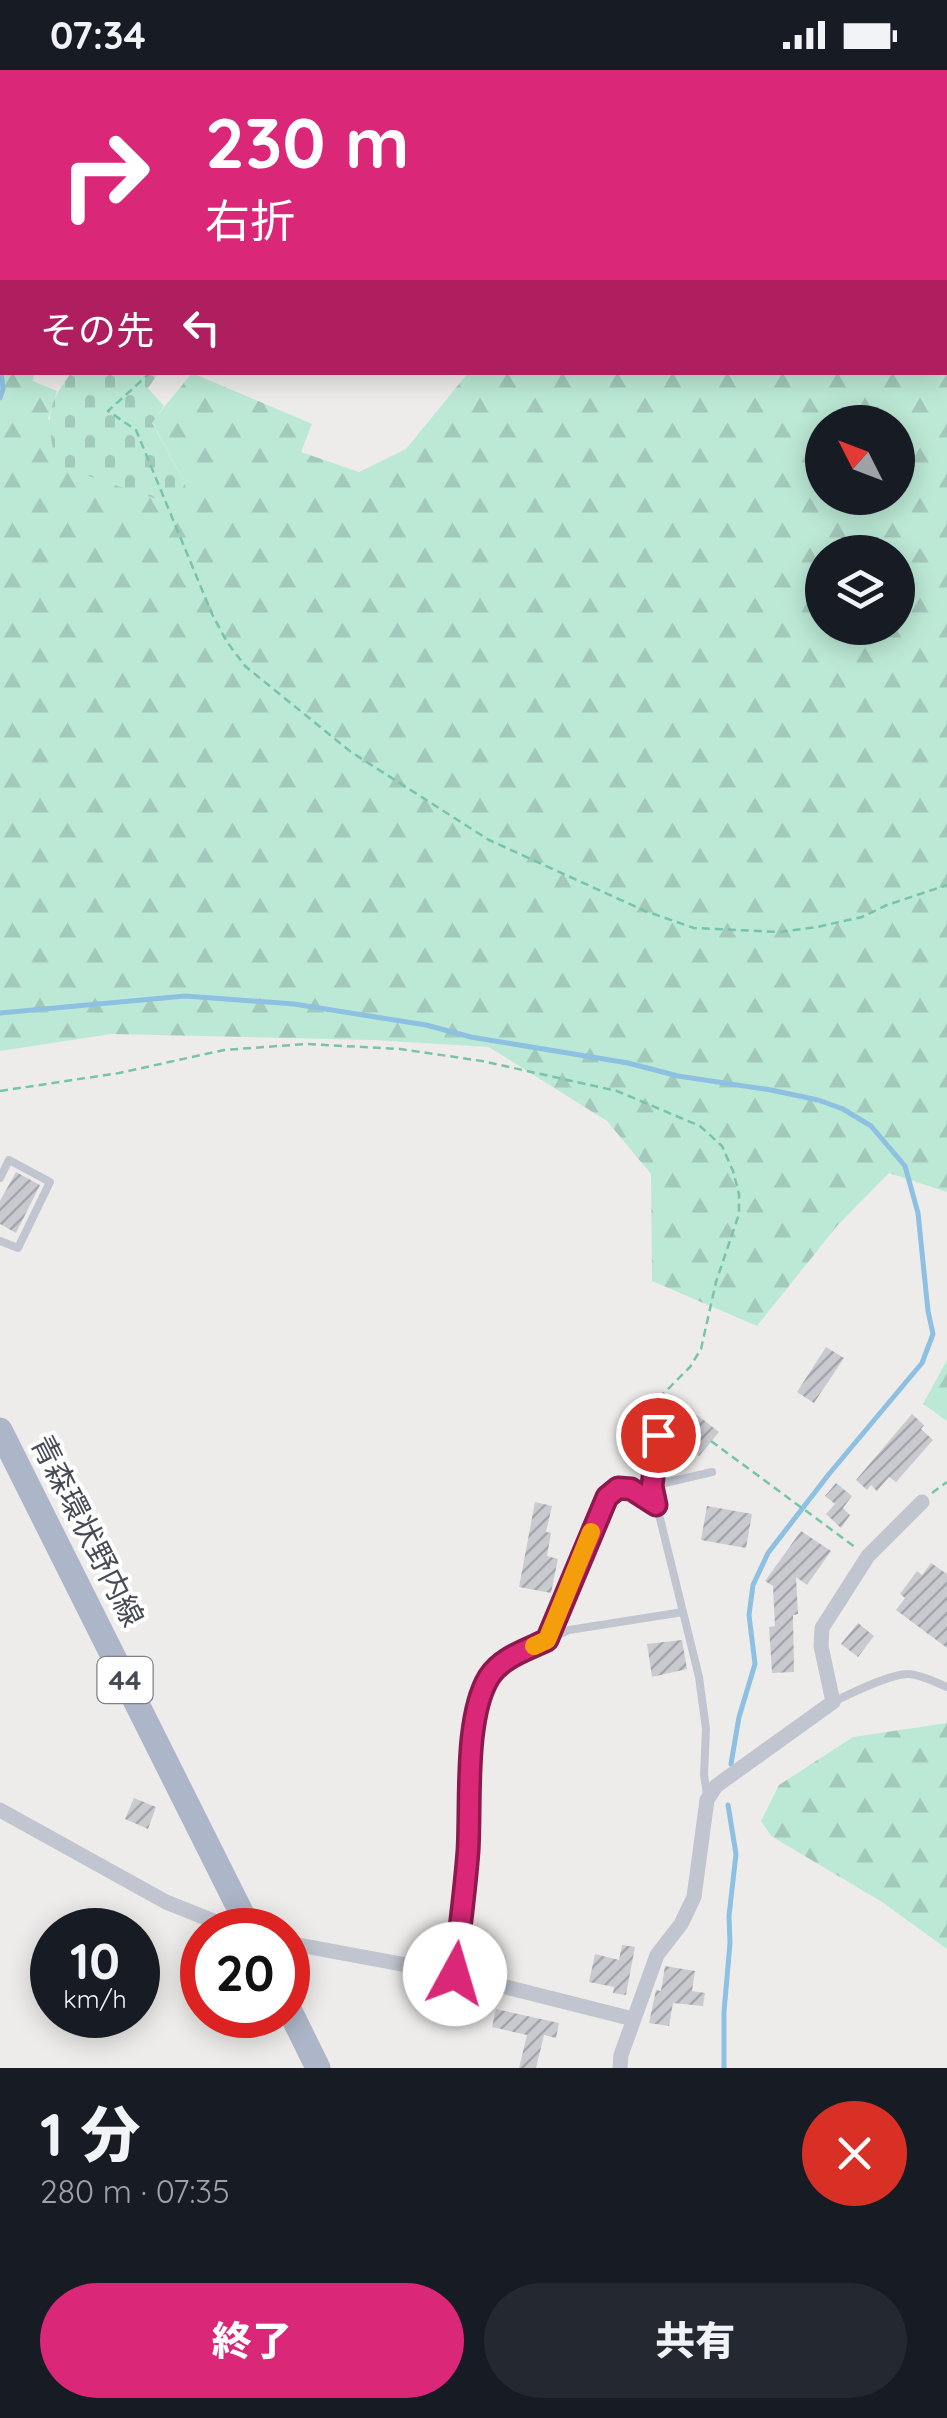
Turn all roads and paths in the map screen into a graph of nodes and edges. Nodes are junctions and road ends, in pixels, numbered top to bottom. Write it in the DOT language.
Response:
graph roads {
  1 [pos="148,375"];
  2 [pos="947,885"];
  3 [pos="0,1092"];
  4 [pos="0,1178"];
  5 [pos="0,1241"];
  6 [pos="0,1430"];
  7 [pos="658,1435"];
  8 [pos="711,1441"];
  9 [pos="712,1472"];
  10 [pos="652,1486"];
  11 [pos="922,1502"];
  12 [pos="656,1505"];
  13 [pos="868,1556"];
  14 [pos="683,1612"];
  15 [pos="547,1640"];
  16 [pos="947,1688"];
  17 [pos="832,1702"];
  18 [pos="707,1800"];
  19 [pos="0,1810"];
  20 [pos="181,1908"];
  21 [pos="239,1908"];
  22 [pos="310,1947"];
  23 [pos="455,1974"];
  24 [pos="633,2019"];
  25 [pos="303,2038"];
  26 [pos="318,2068"];
  27 [pos="620,2068"];
  1 -- 2 [label="path"];
  3 -- 7 [label="path"];
  4 -- 5 [label="lane"];
  6 -- 21 [label="main road, 青森環状野内線 / 44"];
  7 -- 10 [label="lane"];
  8 -- 13 [label="path"];
  9 -- 10 [label="lane"];
  10 -- 12 [label="lane"];
  11 -- 13 [label="street"];
  12 -- 14 [label="lane"];
  12 -- 15 [label="lane"];
  13 -- 17 [label="street"];
  14 -- 15 [label="lane"];
  14 -- 18 [label="lane"];
  15 -- 23 [label="lane"];
  16 -- 17 [label="lane"];
  17 -- 18 [label="street"];
  18 -- 24 [label="street"];
  19 -- 20 [label="street"];
  22 -- 23 [label="street"];
  23 -- 24 [label="street"];
  24 -- 27 [label="street"];
  25 -- 26 [label="main road"];
}
